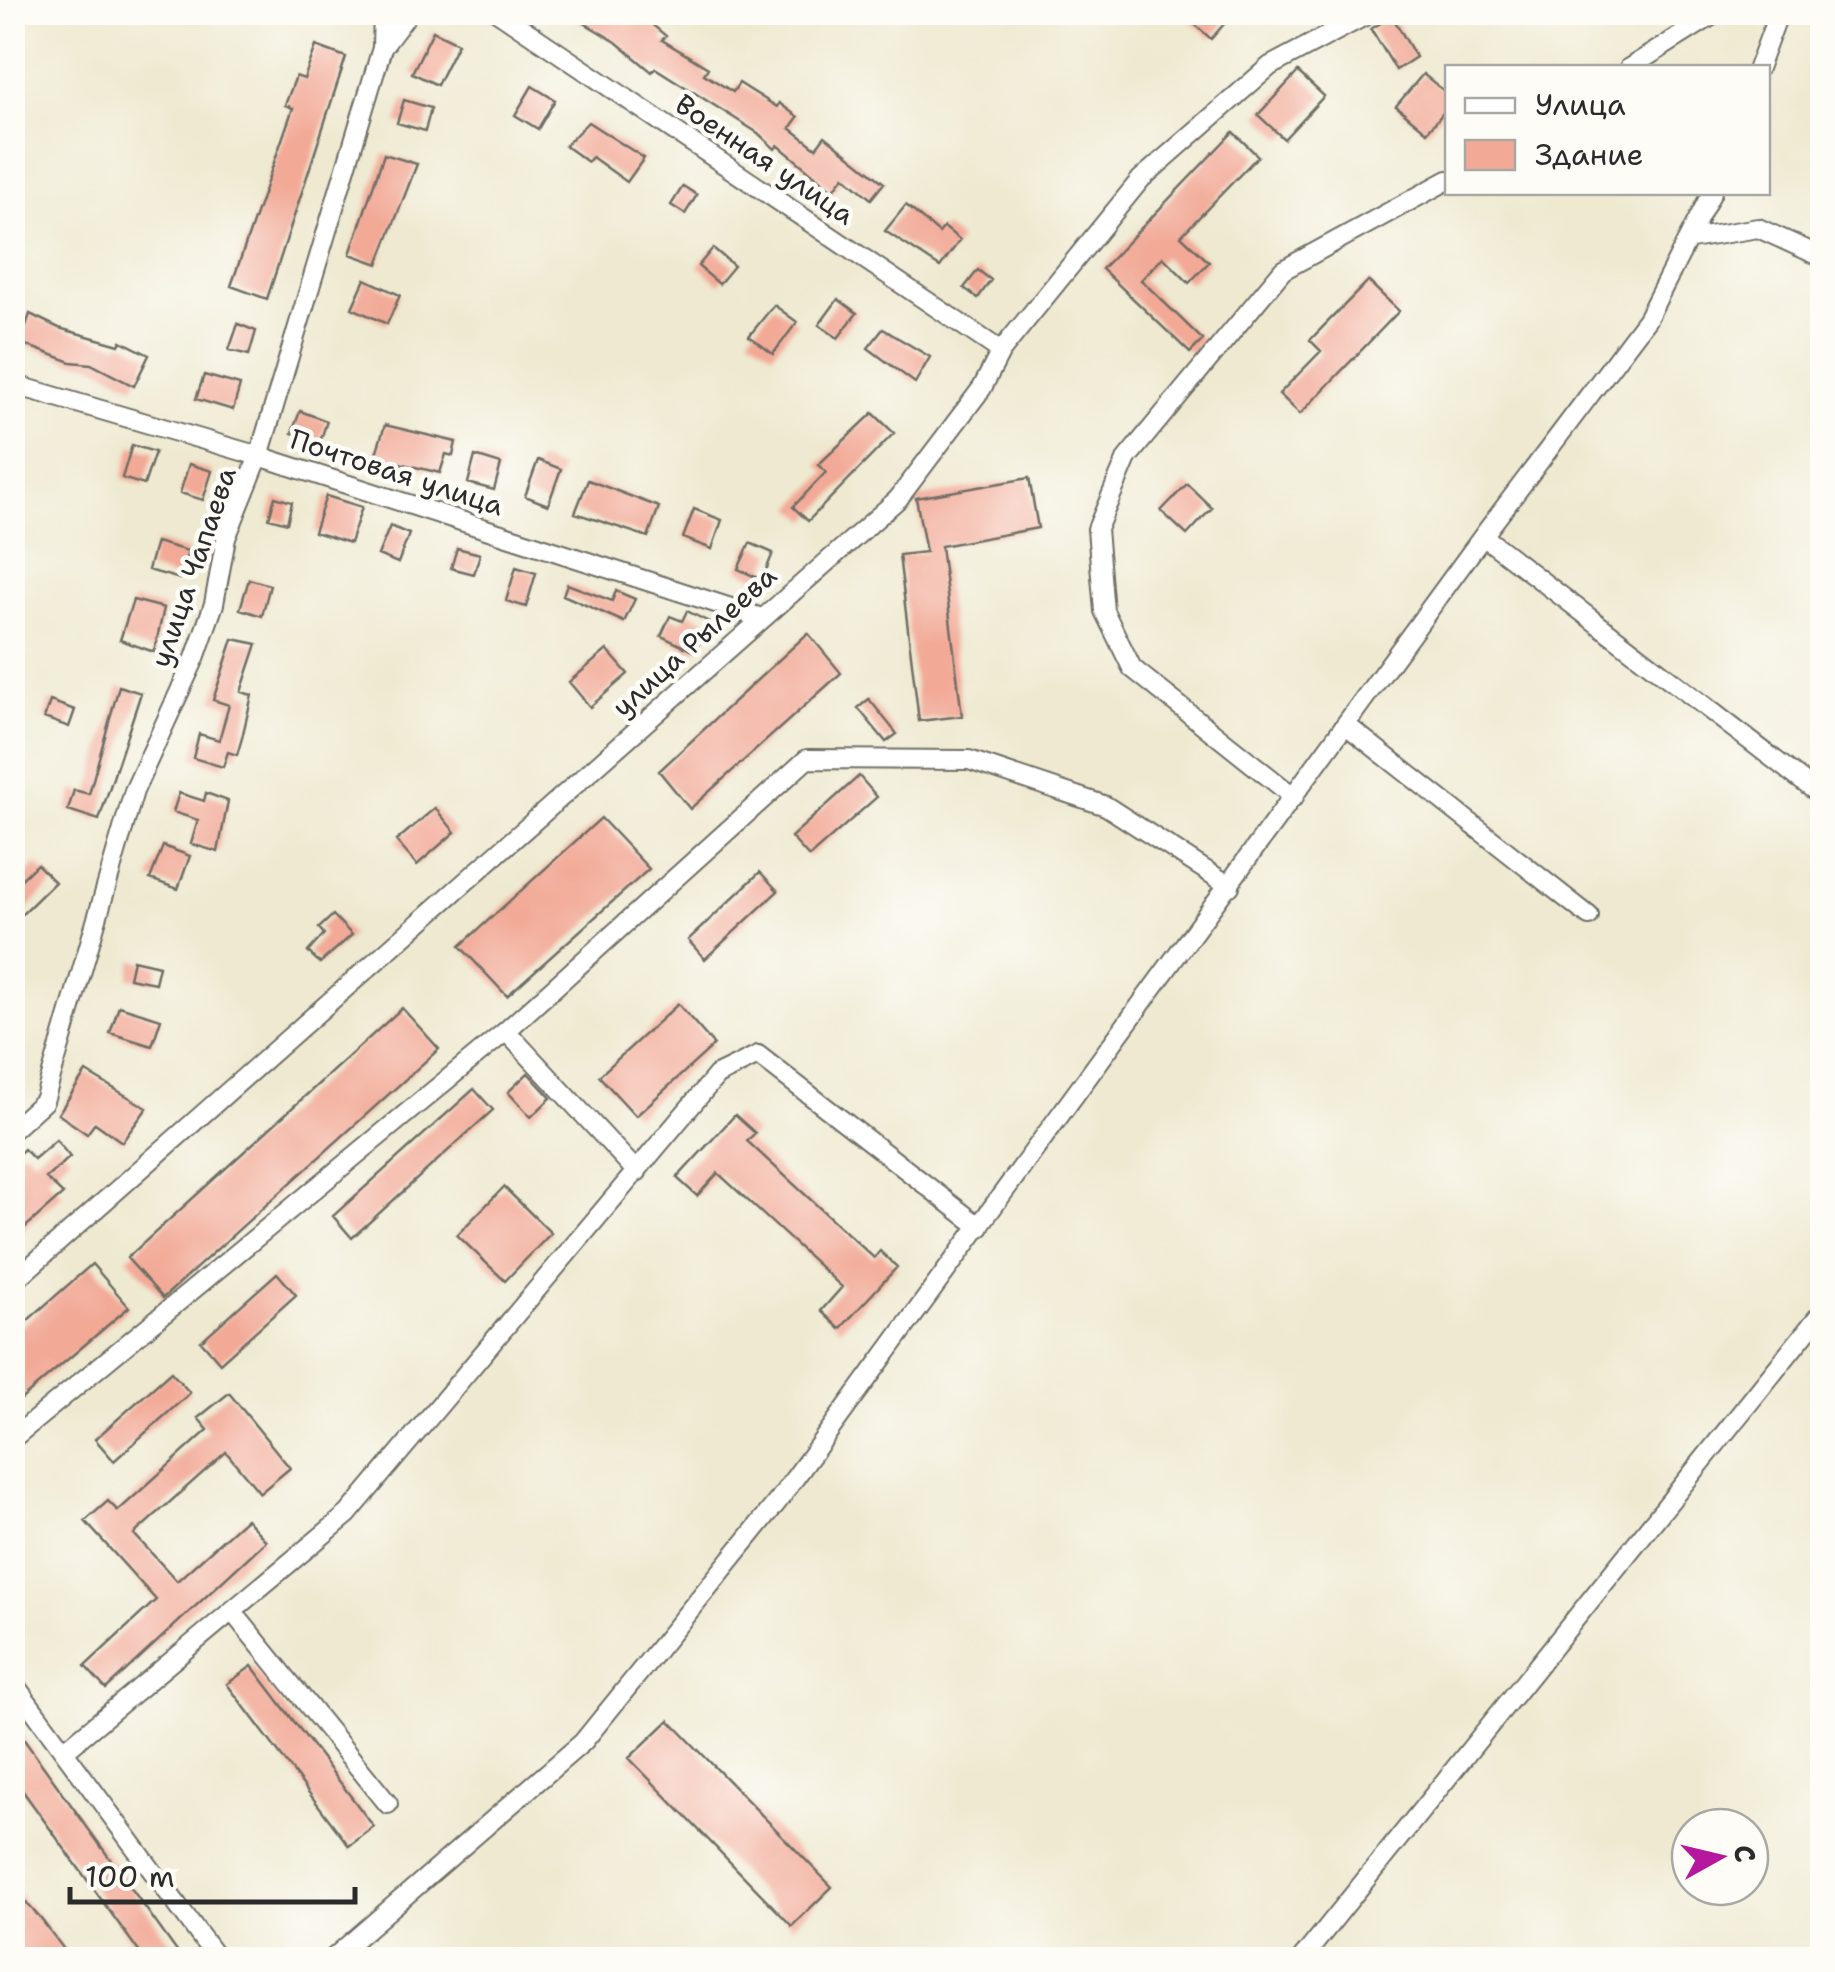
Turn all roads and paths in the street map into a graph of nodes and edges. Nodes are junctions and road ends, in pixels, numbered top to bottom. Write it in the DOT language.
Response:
graph roads {
  1 [pos="382,12"];
  2 [pos="409,12"];
  3 [pos="498,12"];
  4 [pos="1372,12"];
  5 [pos="1718,12"];
  6 [pos="1778,12"];
  7 [pos="382,48"];
  8 [pos="1634,65"];
  9 [pos="1759,65"];
  10 [pos="1445,182"];
  11 [pos="1711,195"];
  12 [pos="1691,239"];
  13 [pos="1822,256"];
  14 [pos="1002,351"];
  15 [pos="12,384"];
  16 [pos="259,456"];
  17 [pos="1483,536"];
  18 [pos="762,618"];
  19 [pos="1346,726"];
  20 [pos="1822,796"];
  21 [pos="1294,797"];
  22 [pos="1230,886"];
  23 [pos="1590,916"];
  24 [pos="506,1031"];
  25 [pos="12,1130"];
  26 [pos="637,1172"];
  27 [pos="980,1227"];
  28 [pos="12,1283"];
  29 [pos="1822,1312"];
  30 [pos="12,1439"];
  31 [pos="232,1611"];
  32 [pos="12,1681"];
  33 [pos="64,1751"];
  34 [pos="388,1804"];
  35 [pos="218,1960"];
  36 [pos="331,1960"];
  37 [pos="1301,1960"];
  1 -- 7 [label="street"];
  2 -- 7 [label="street, улица Чапаева"];
  3 -- 14 [label="street, Военная улица"];
  4 -- 14 [label="street, улица Рылеева"];
  5 -- 8 [label="street"];
  6 -- 9 [label="street"];
  7 -- 16 [label="street, улица Чапаева"];
  10 -- 21 [label="street"];
  11 -- 12 [label="street"];
  12 -- 13 [label="street"];
  12 -- 17 [label="street"];
  14 -- 18 [label="street, улица Рылеева"];
  15 -- 16 [label="street, Почтовая улица"];
  16 -- 18 [label="street, Почтовая улица"];
  16 -- 25 [label="street, улица Чапаева"];
  17 -- 19 [label="street"];
  17 -- 20 [label="street"];
  18 -- 28 [label="street, улица Рылеева"];
  19 -- 21 [label="street"];
  19 -- 23 [label="street"];
  21 -- 22 [label="street"];
  22 -- 24 [label="street"];
  22 -- 27 [label="street"];
  24 -- 26 [label="street"];
  24 -- 30 [label="street"];
  26 -- 27 [label="street"];
  26 -- 31 [label="street"];
  27 -- 36 [label="street"];
  29 -- 37 [label="street"];
  31 -- 33 [label="street"];
  31 -- 34 [label="street"];
  32 -- 33 [label="street"];
  33 -- 35 [label="street"];
}
